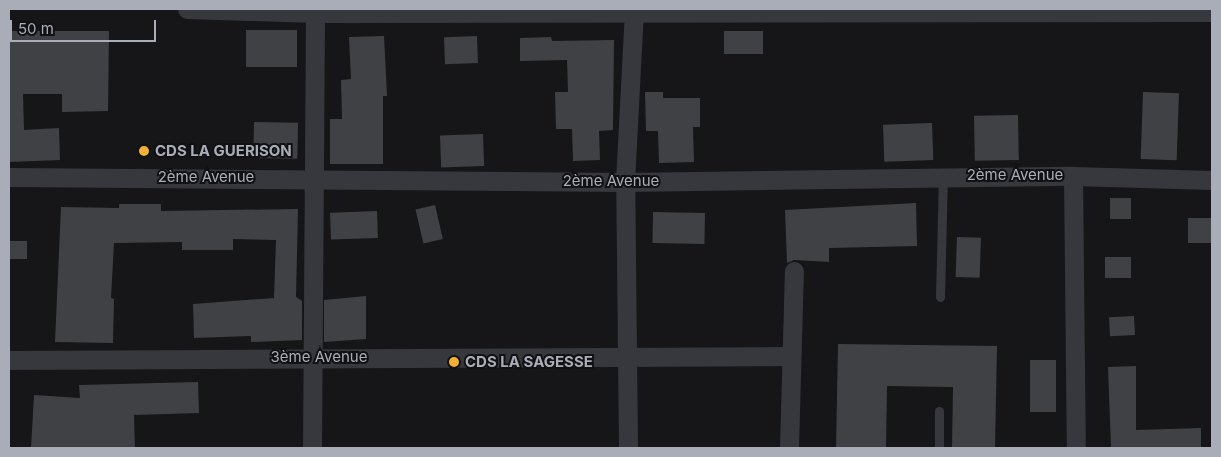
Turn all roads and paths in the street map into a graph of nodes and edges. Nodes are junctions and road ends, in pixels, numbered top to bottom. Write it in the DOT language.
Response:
graph roads {
  1 [pos="187,9"];
  2 [pos="634,11"];
  3 [pos="1212,12"];
  4 [pos="315,13"];
  5 [pos="943,176"];
  6 [pos="1074,176"];
  7 [pos="9,177"];
  8 [pos="315,178"];
  9 [pos="1212,180"];
  10 [pos="625,182"];
  11 [pos="794,271"];
  12 [pos="940,297"];
  13 [pos="790,356"];
  14 [pos="313,357"];
  15 [pos="629,359"];
  16 [pos="9,360"];
  17 [pos="939,410"];
  18 [pos="312,448"];
  19 [pos="628,448"];
  20 [pos="788,448"];
  21 [pos="939,448"];
  22 [pos="1076,448"];
  1 -- 4 [label="street"];
  2 -- 3 [label="street"];
  2 -- 4 [label="street"];
  2 -- 10 [label="street"];
  4 -- 8 [label="street"];
  5 -- 6 [label="street, 2ème Avenue"];
  5 -- 10 [label="street, 2ème Avenue"];
  5 -- 12 [label="lane"];
  6 -- 9 [label="street, 2ème Avenue"];
  6 -- 22 [label="street"];
  7 -- 8 [label="street, 2ème Avenue"];
  8 -- 10 [label="street, 2ème Avenue"];
  8 -- 14 [label="street"];
  10 -- 15 [label="street"];
  11 -- 13 [label="street"];
  13 -- 15 [label="street, 3ème Avenue"];
  13 -- 20 [label="street"];
  14 -- 15 [label="street, 3ème Avenue"];
  14 -- 16 [label="street, 3ème Avenue"];
  14 -- 18 [label="street"];
  15 -- 19 [label="street"];
  17 -- 21 [label="lane"];
}
